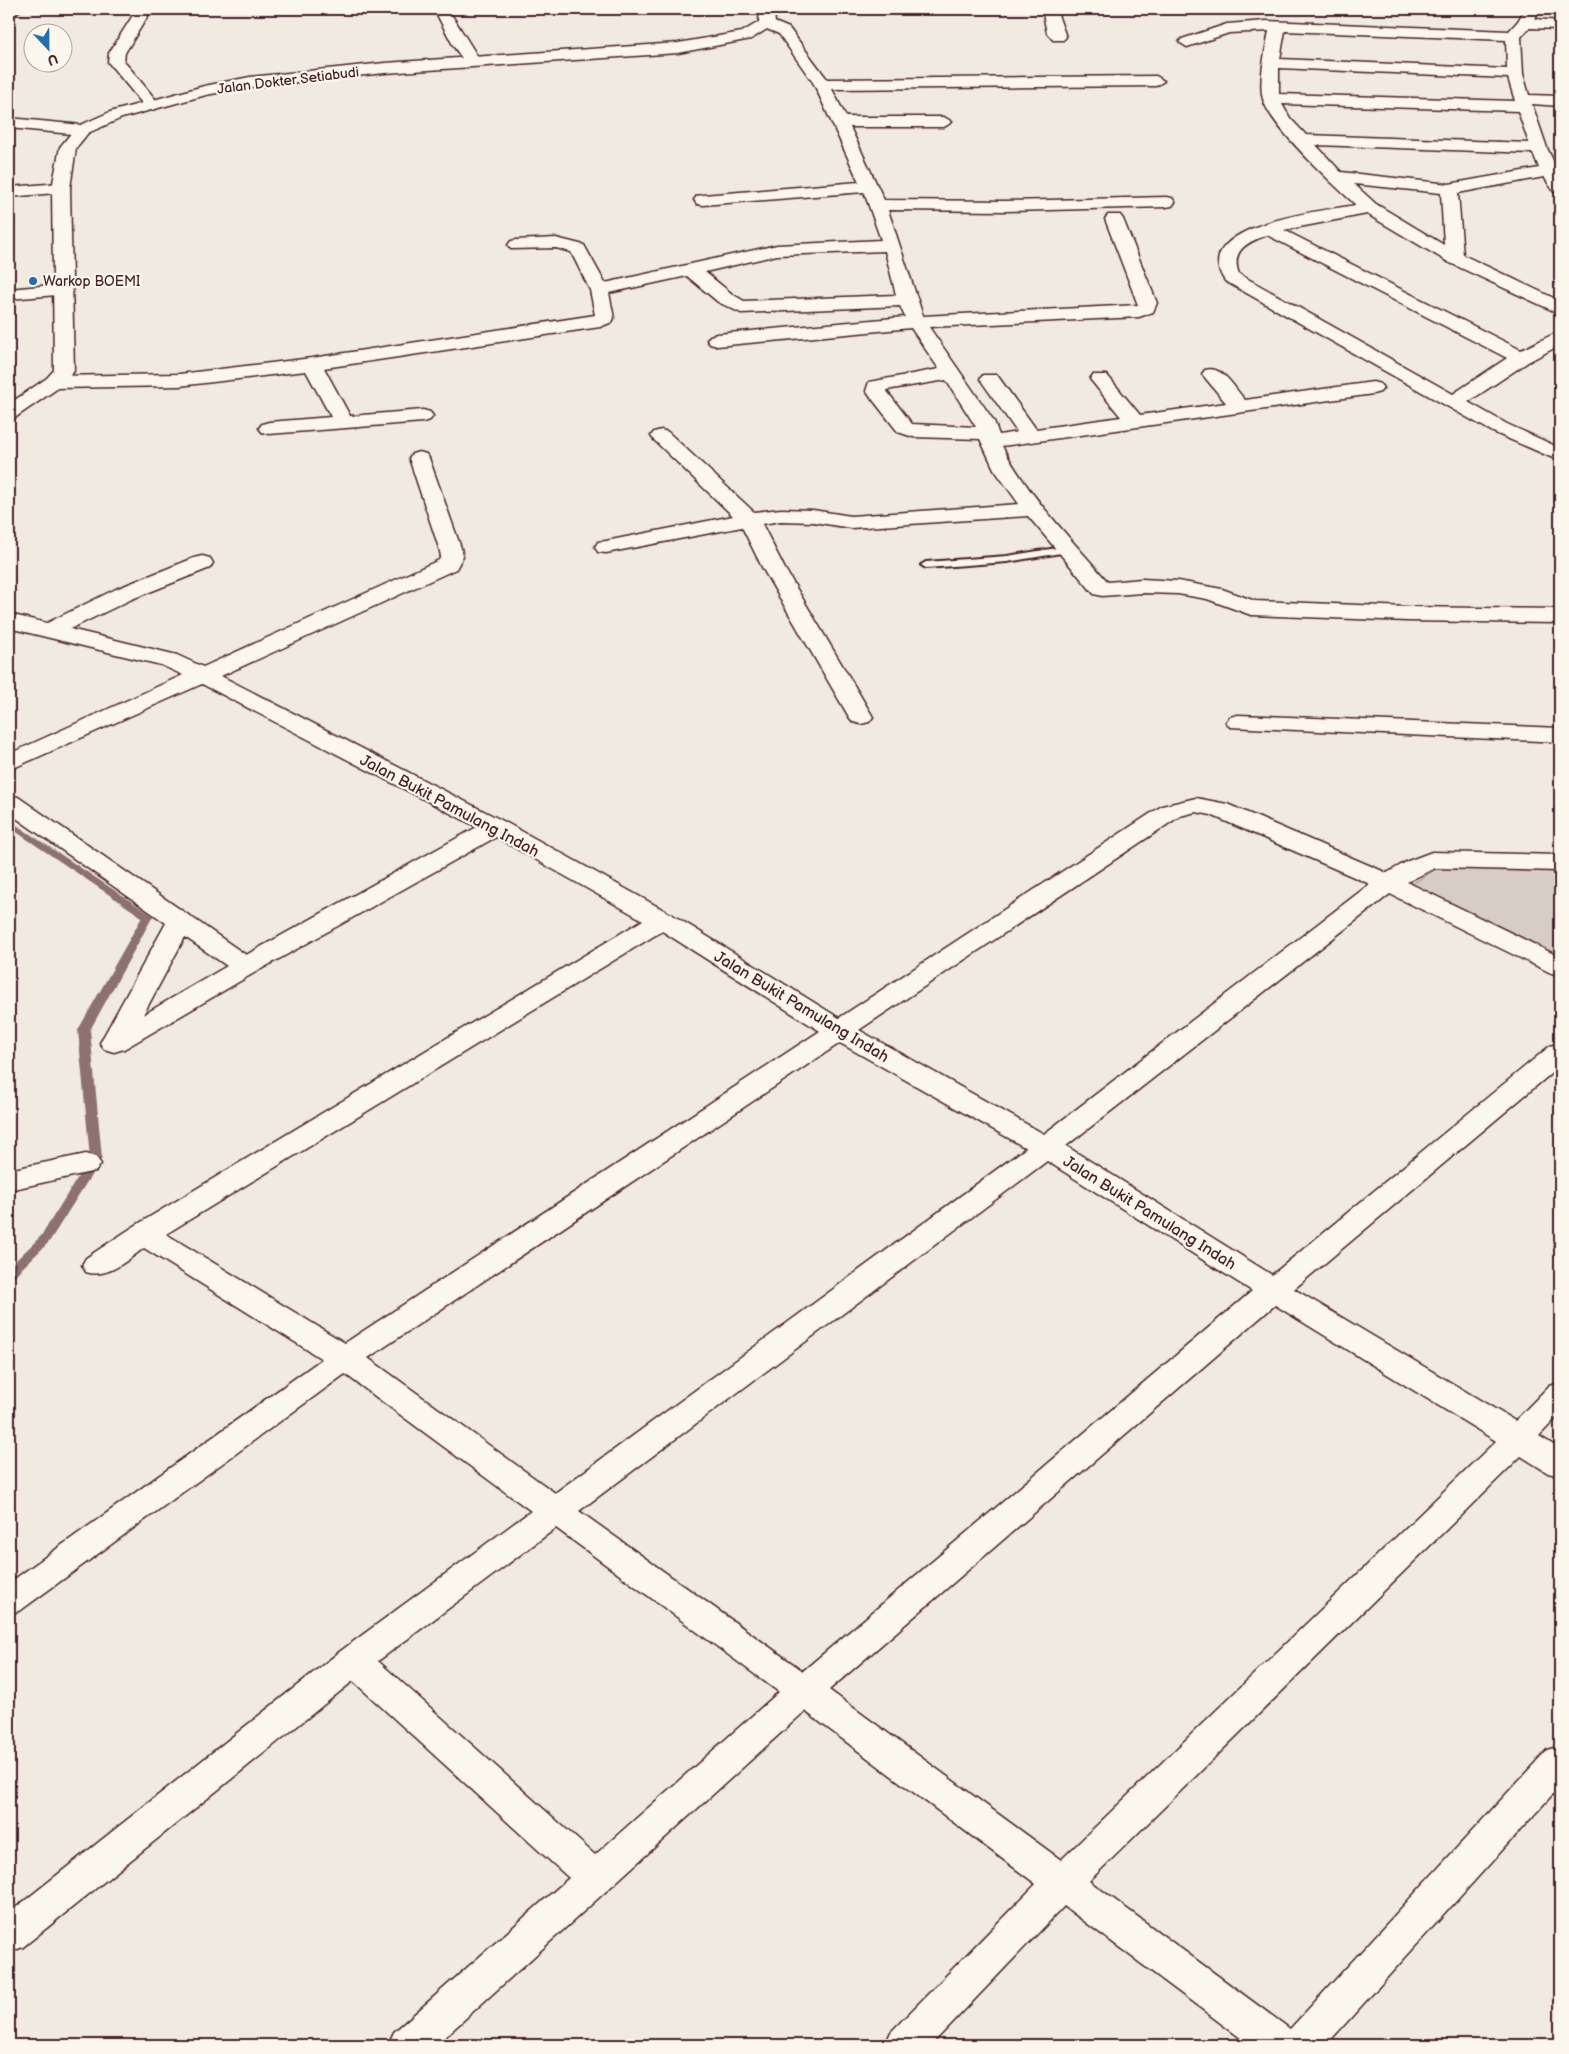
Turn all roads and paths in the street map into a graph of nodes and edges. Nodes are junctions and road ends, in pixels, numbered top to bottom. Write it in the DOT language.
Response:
graph roads {
  1 [pos="144,9"];
  2 [pos="441,9"];
  3 [pos="1049,9"];
  4 [pos="1260,9"];
  5 [pos="767,16"];
  6 [pos="1529,16"];
  7 [pos="1560,25"];
  8 [pos="1278,26"];
  9 [pos="1255,27"];
  10 [pos="1513,36"];
  11 [pos="1058,37"];
  12 [pos="1187,42"];
  13 [pos="473,62"];
  14 [pos="1271,63"];
  15 [pos="1515,74"];
  16 [pos="1156,81"];
  17 [pos="822,84"];
  18 [pos="1271,99"];
  19 [pos="1560,101"];
  20 [pos="1523,102"];
  21 [pos="152,105"];
  22 [pos="840,122"];
  23 [pos="944,122"];
  24 [pos="9,123"];
  25 [pos="82,130"];
  26 [pos="1301,140"];
  27 [pos="1539,148"];
  28 [pos="1549,171"];
  29 [pos="1336,177"];
  30 [pos="870,186"];
  31 [pos="61,188"];
  32 [pos="1560,188"];
  33 [pos="1448,189"];
  34 [pos="9,192"];
  35 [pos="703,200"];
  36 [pos="1166,202"];
  37 [pos="877,205"];
  38 [pos="1370,208"];
  39 [pos="1114,219"];
  40 [pos="1267,228"];
  41 [pos="517,245"];
  42 [pos="892,245"];
  43 [pos="1454,258"];
  44 [pos="689,268"];
  45 [pos="62,290"];
  46 [pos="600,290"];
  47 [pos="9,294"];
  48 [pos="907,300"];
  49 [pos="1560,308"];
  50 [pos="916,322"];
  51 [pos="1560,337"];
  52 [pos="717,340"];
  53 [pos="1521,358"];
  54 [pos="312,364"];
  55 [pos="950,373"];
  56 [pos="1212,374"];
  57 [pos="990,379"];
  58 [pos="1100,379"];
  59 [pos="54,382"];
  60 [pos="1373,388"];
  61 [pos="1455,401"];
  62 [pos="1239,406"];
  63 [pos="9,414"];
  64 [pos="423,416"];
  65 [pos="1135,421"];
  66 [pos="344,423"];
  67 [pos="268,428"];
  68 [pos="662,436"];
  69 [pos="1030,436"];
  70 [pos="990,437"];
  71 [pos="1560,455"];
  72 [pos="419,458"];
  73 [pos="1034,509"];
  74 [pos="749,519"];
  75 [pos="606,547"];
  76 [pos="1069,550"];
  77 [pos="202,563"];
  78 [pos="926,565"];
  79 [pos="1560,616"];
  80 [pos="9,621"];
  81 [pos="48,632"];
  82 [pos="204,676"];
  83 [pos="861,717"];
  84 [pos="1238,722"];
  85 [pos="1560,734"];
  86 [pos="9,763"];
  87 [pos="9,802"];
  88 [pos="496,827"];
  89 [pos="1560,864"];
  90 [pos="1388,883"];
  91 [pos="662,920"];
  92 [pos="180,922"];
  93 [pos="245,967"];
  94 [pos="1560,967"];
  95 [pos="841,1032"];
  96 [pos="1560,1052"];
  97 [pos="1046,1147"];
  98 [pos="86,1164"];
  99 [pos="9,1180"];
  100 [pos="144,1234"];
  101 [pos="98,1265"];
  102 [pos="1273,1290"];
  103 [pos="345,1358"];
  104 [pos="1560,1394"];
  105 [pos="1516,1439"];
  106 [pos="1560,1464"];
  107 [pos="555,1513"];
  108 [pos="9,1601"];
  109 [pos="354,1660"];
  110 [pos="804,1691"];
  111 [pos="1560,1761"];
  112 [pos="595,1878"];
  113 [pos="1062,1883"];
  114 [pos="9,1934"];
  115 [pos="408,2045"];
  116 [pos="905,2045"];
  117 [pos="1281,2045"];
  118 [pos="1301,2045"];
  1 -- 21 [label="street"];
  2 -- 13 [label="street"];
  3 -- 11 [label="street"];
  4 -- 9 [label="street"];
  5 -- 13 [label="street, Jalan Dokter Setiabudi"];
  5 -- 17 [label="street"];
  6 -- 7 [label="street"];
  6 -- 10 [label="street"];
  8 -- 9 [label="street"];
  8 -- 10 [label="street"];
  8 -- 14 [label="street"];
  9 -- 12 [label="street"];
  10 -- 15 [label="street"];
  13 -- 21 [label="street, Jalan Dokter Setiabudi"];
  14 -- 15 [label="street"];
  14 -- 18 [label="street"];
  15 -- 20 [label="street"];
  16 -- 17 [label="street"];
  17 -- 22 [label="street"];
  18 -- 20 [label="street"];
  18 -- 26 [label="street"];
  19 -- 20 [label="street"];
  20 -- 27 [label="street"];
  21 -- 25 [label="street, Jalan Dokter Setiabudi"];
  22 -- 23 [label="street"];
  22 -- 30 [label="street"];
  24 -- 25 [label="street"];
  25 -- 31 [label="street, Jalan Dokter Setiabudi"];
  26 -- 27 [label="street"];
  26 -- 29 [label="street"];
  27 -- 28 [label="street"];
  28 -- 32 [label="street"];
  28 -- 33 [label="street"];
  29 -- 33 [label="street"];
  29 -- 38 [label="street"];
  30 -- 35 [label="street"];
  30 -- 37 [label="street"];
  31 -- 34 [label="street"];
  31 -- 45 [label="street, Jalan Dokter Setiabudi"];
  33 -- 43 [label="street"];
  36 -- 37 [label="street"];
  37 -- 42 [label="street"];
  38 -- 40 [label="street"];
  38 -- 43 [label="street"];
  39 -- 50 [label="street"];
  40 -- 53 [label="street"];
  40 -- 61 [label="street"];
  41 -- 46 [label="street"];
  42 -- 44 [label="street"];
  42 -- 48 [label="street"];
  43 -- 49 [label="street"];
  44 -- 46 [label="street"];
  44 -- 48 [label="street"];
  45 -- 47 [label="street"];
  45 -- 59 [label="street, Jalan Dokter Setiabudi"];
  46 -- 54 [label="street"];
  48 -- 50 [label="street"];
  50 -- 52 [label="street"];
  50 -- 55 [label="street"];
  51 -- 53 [label="street"];
  53 -- 61 [label="street"];
  54 -- 59 [label="street"];
  54 -- 66 [label="street"];
  55 -- 70 [label="street"];
  55 -- 70 [label="street"];
  56 -- 62 [label="street"];
  57 -- 69 [label="street"];
  58 -- 65 [label="street"];
  59 -- 63 [label="street, Jalan Dokter Setiabudi"];
  60 -- 62 [label="street"];
  61 -- 71 [label="street"];
  62 -- 65 [label="street"];
  64 -- 66 [label="street"];
  65 -- 69 [label="street"];
  66 -- 67 [label="street"];
  68 -- 74 [label="street"];
  69 -- 70 [label="street"];
  70 -- 73 [label="street"];
  72 -- 82 [label="street"];
  73 -- 74 [label="street"];
  73 -- 76 [label="street"];
  74 -- 75 [label="street"];
  74 -- 83 [label="street"];
  76 -- 78 [label="lane"];
  76 -- 79 [label="street"];
  77 -- 81 [label="street"];
  80 -- 81 [label="street, Jalan Bukit Pamulang Indah"];
  81 -- 82 [label="street, Jalan Bukit Pamulang Indah"];
  82 -- 86 [label="street"];
  82 -- 88 [label="street, Jalan Bukit Pamulang Indah"];
  84 -- 85 [label="street"];
  87 -- 92 [label="street"];
  88 -- 91 [label="street, Jalan Bukit Pamulang Indah"];
  88 -- 93 [label="street"];
  89 -- 90 [label="street"];
  90 -- 94 [label="street"];
  90 -- 95 [label="street"];
  90 -- 97 [label="street"];
  91 -- 95 [label="street, Jalan Bukit Pamulang Indah"];
  91 -- 100 [label="street"];
  92 -- 93 [label="street"];
  92 -- 93 [label="street"];
  95 -- 97 [label="street, Jalan Bukit Pamulang Indah"];
  95 -- 103 [label="street"];
  96 -- 102 [label="street"];
  97 -- 102 [label="street, Jalan Bukit Pamulang Indah"];
  97 -- 107 [label="street"];
  98 -- 99 [label="street"];
  100 -- 101 [label="street"];
  100 -- 103 [label="street"];
  102 -- 105 [label="street, Jalan Bukit Pamulang Indah"];
  102 -- 110 [label="street"];
  103 -- 107 [label="street"];
  103 -- 108 [label="street"];
  104 -- 105 [label="street"];
  105 -- 106 [label="street, Jalan Bukit Pamulang Indah"];
  105 -- 113 [label="street"];
  107 -- 109 [label="street"];
  107 -- 110 [label="street"];
  109 -- 112 [label="street"];
  109 -- 114 [label="street"];
  110 -- 112 [label="street"];
  110 -- 113 [label="street"];
  111 -- 118 [label="street"];
  112 -- 115 [label="street"];
  113 -- 116 [label="street"];
  113 -- 117 [label="street"];
}
